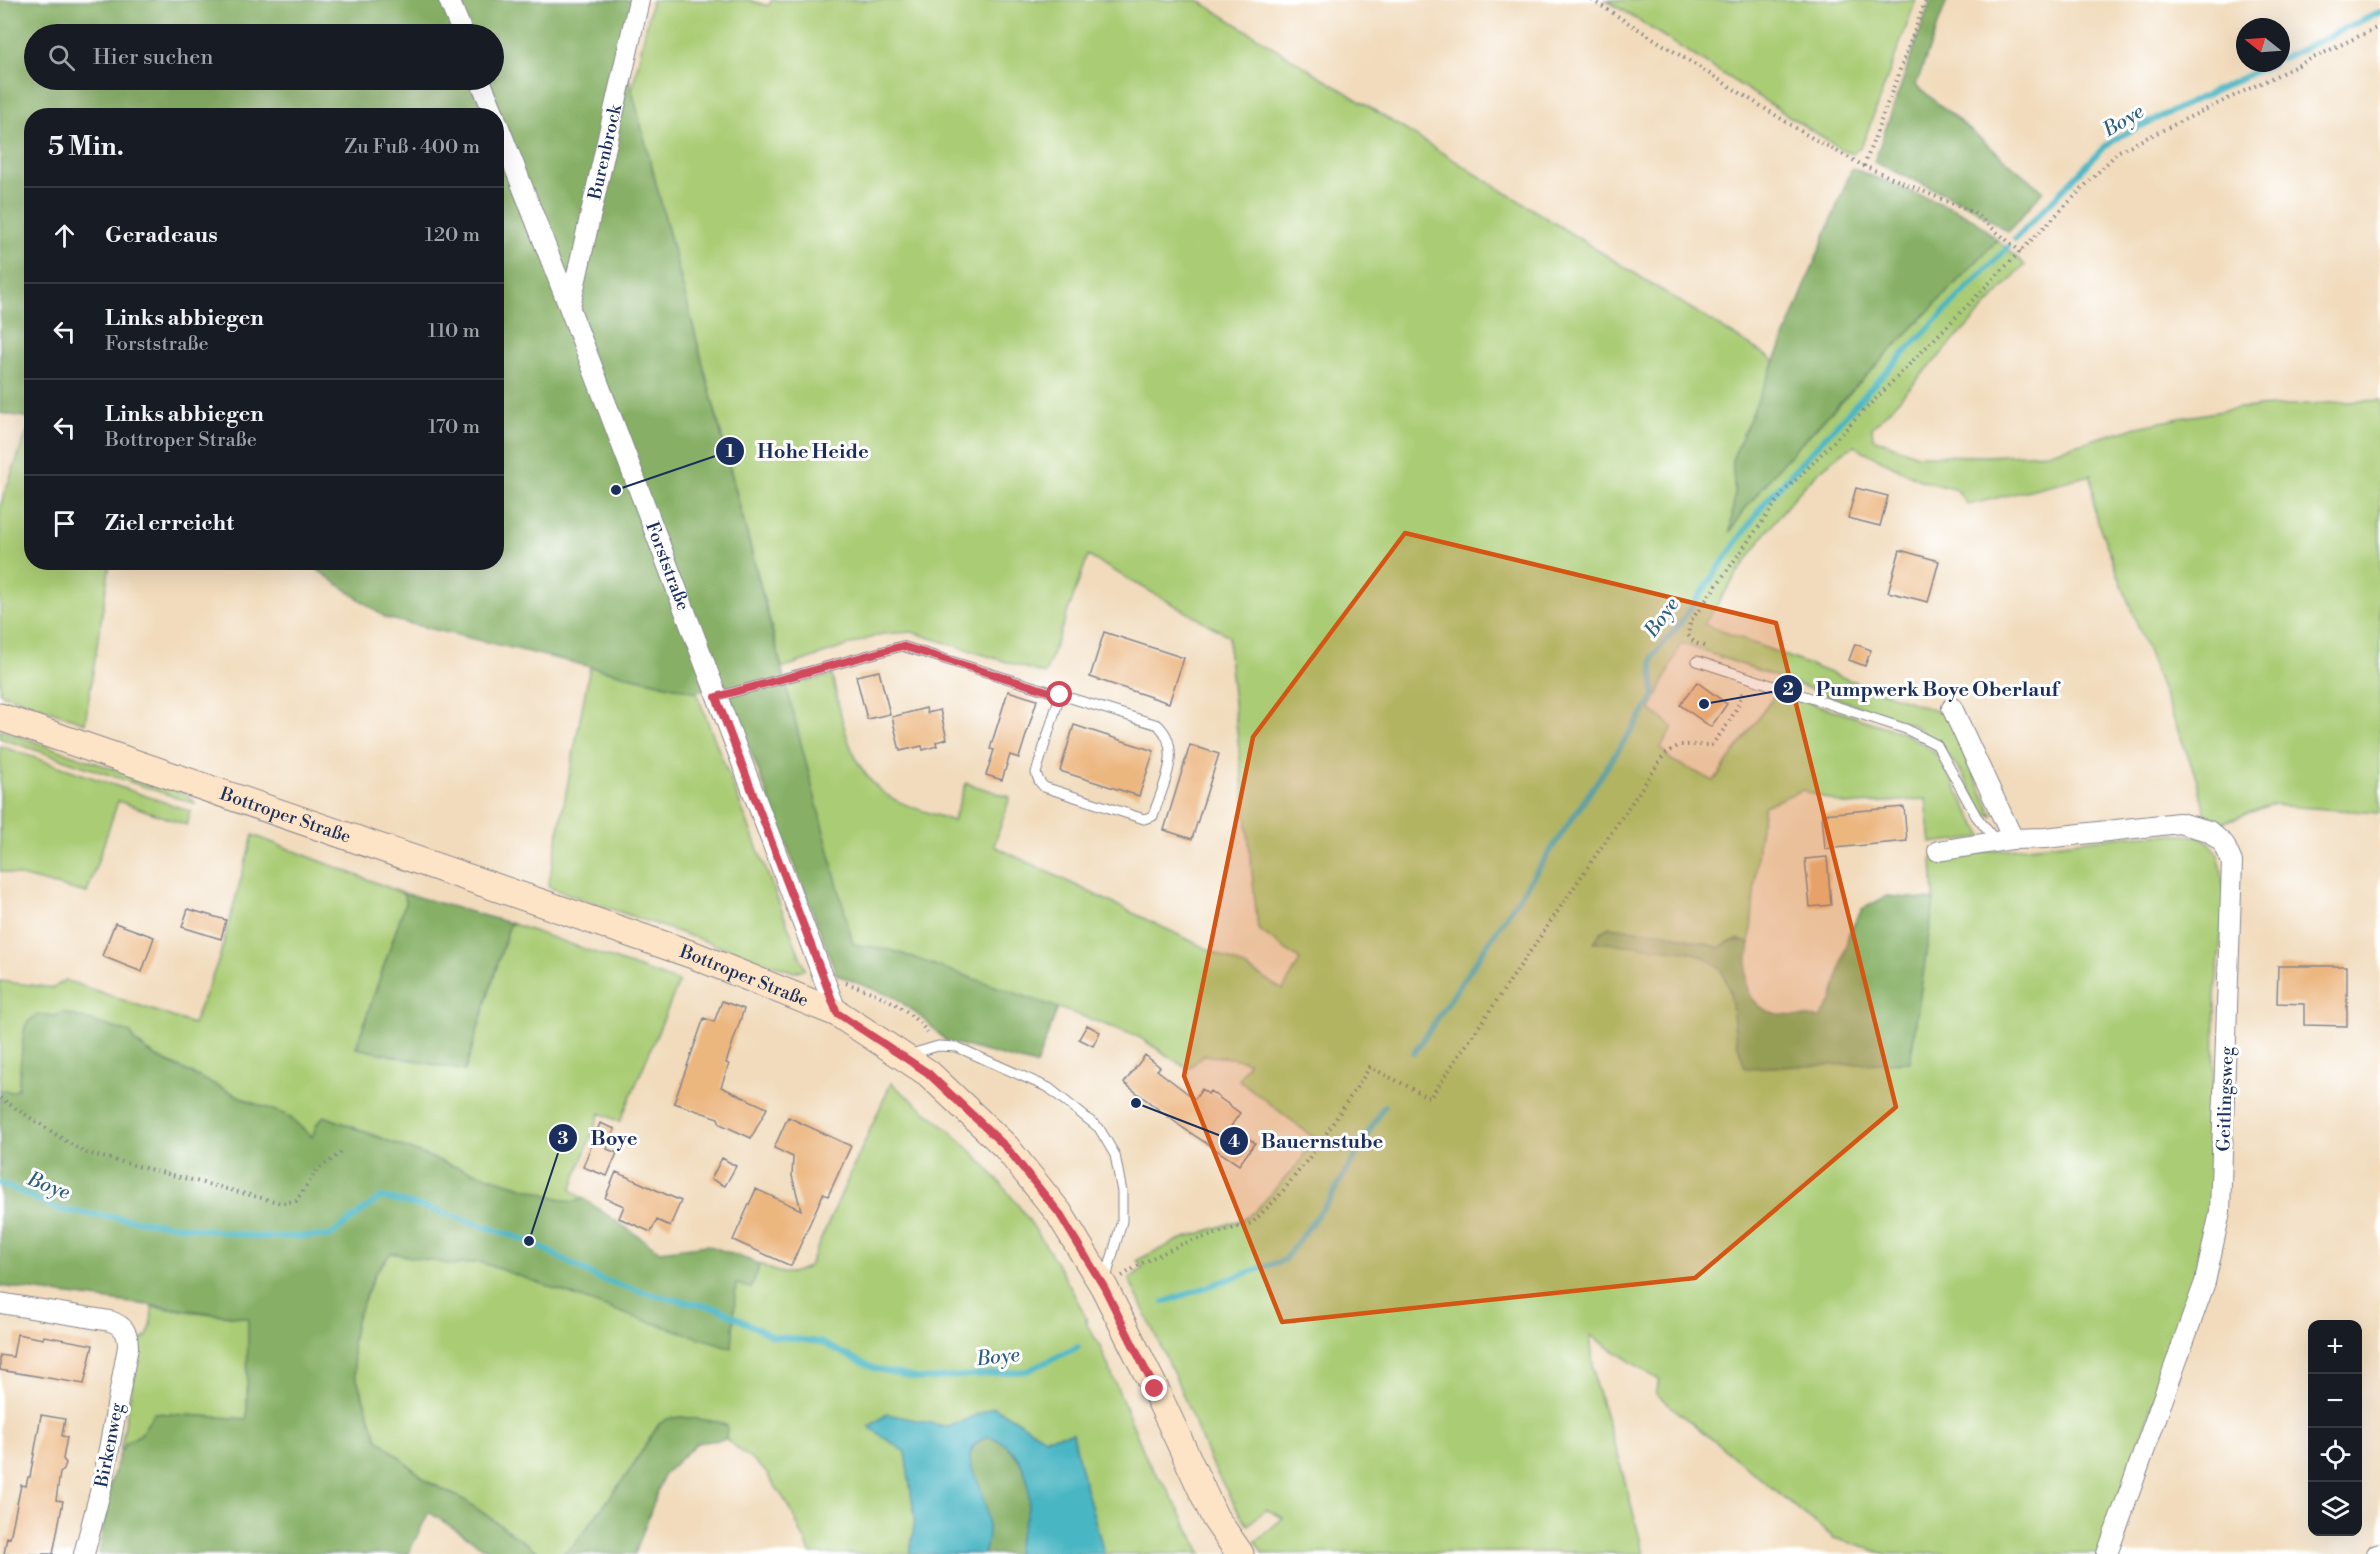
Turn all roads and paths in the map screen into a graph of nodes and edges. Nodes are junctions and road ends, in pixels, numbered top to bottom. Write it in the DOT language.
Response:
graph roads {
  1 [pos="449,0"];
  2 [pos="639,0"];
  3 [pos="1592,0"];
  4 [pos="1926,0"];
  5 [pos="459,24"];
  6 [pos="2380,26"];
  7 [pos="484,90"];
  8 [pos="492,108"];
  9 [pos="504,140"];
  10 [pos="1864,166"];
  11 [pos="2021,252"];
  12 [pos="570,306"];
  13 [pos="1706,647"];
  14 [pos="1697,661"];
  15 [pos="1746,677"];
  16 [pos="1060,695"];
  17 [pos="716,697"];
  18 [pos="1952,708"];
  19 [pos="0,717"];
  20 [pos="2005,840"];
  21 [pos="1938,851"];
  22 [pos="837,1013"];
  23 [pos="903,1057"];
  24 [pos="0,1098"];
  25 [pos="343,1151"];
  26 [pos="1113,1282"];
  27 [pos="0,1303"];
  28 [pos="84,1554"];
  29 [pos="1240,1554"];
  30 [pos="2107,1554"];
  1 -- 5 [label="street"];
  2 -- 12 [label="street, Burenbrock"];
  3 -- 10 [label="path"];
  4 -- 10 [label="path"];
  6 -- 11 [label="path"];
  7 -- 8 [label="street"];
  9 -- 12 [label="street, Forststraße"];
  10 -- 11 [label="path"];
  11 -- 13 [label="path"];
  12 -- 17 [label="street, Forststraße"];
  14 -- 15 [label="lane"];
  15 -- 20 [label="lane"];
  15 -- 26 [label="path"];
  16 -- 16 [label="lane"];
  16 -- 17 [label="lane"];
  17 -- 22 [label="street, Forststraße"];
  18 -- 20 [label="street"];
  19 -- 22 [label="main road, Bottroper Straße"];
  20 -- 21 [label="street, Geitlingsweg"];
  20 -- 30 [label="street, Geitlingsweg"];
  22 -- 23 [label="main road, Bottroper Straße"];
  23 -- 26 [label="main road, Bottroper Straße"];
  23 -- 26 [label="lane"];
  24 -- 25 [label="path"];
  26 -- 29 [label="main road, Bottroper Straße"];
  27 -- 28 [label="street, Birkenweg"];
}
